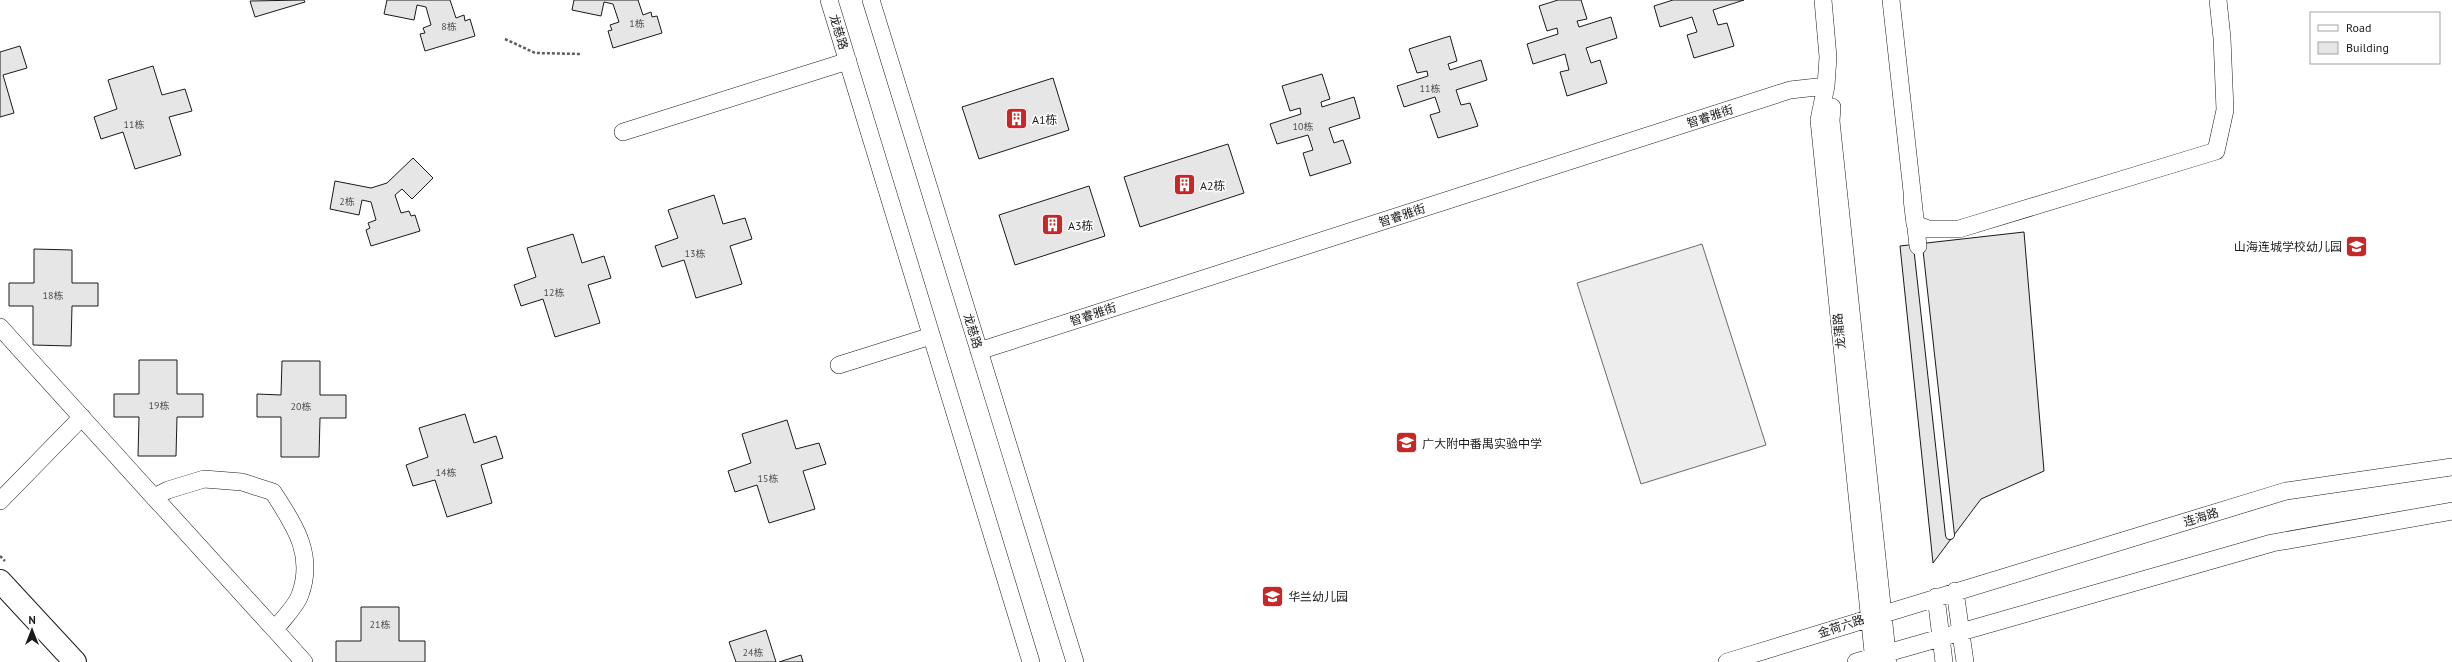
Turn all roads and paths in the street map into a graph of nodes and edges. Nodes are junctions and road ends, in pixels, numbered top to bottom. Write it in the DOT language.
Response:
graph roads {
  1 [pos="829,0"];
  2 [pos="871,0"];
  3 [pos="1823,0"];
  4 [pos="1831,0"];
  5 [pos="1891,0"];
  6 [pos="2218,0"];
  7 [pos="505,39"];
  8 [pos="582,54"];
  9 [pos="848,60"];
  10 [pos="1826,86"];
  11 [pos="624,132"];
  12 [pos="1915,224"];
  13 [pos="1918,246"];
  14 [pos="0,327"];
  15 [pos="931,336"];
  16 [pos="980,351"];
  17 [pos="839,365"];
  18 [pos="82,417"];
  19 [pos="2452,467"];
  20 [pos="154,497"];
  21 [pos="0,501"];
  22 [pos="2452,512"];
  23 [pos="1950,535"];
  24 [pos="0,581"];
  25 [pos="1955,591"];
  26 [pos="1936,597"];
  27 [pos="1875,615"];
  28 [pos="275,630"];
  29 [pos="1961,632"];
  30 [pos="1942,638"];
  31 [pos="1880,659"];
  32 [pos="75,662"];
  33 [pos="304,662"];
  34 [pos="1031,662"];
  35 [pos="1075,662"];
  36 [pos="1727,662"];
  37 [pos="1856,662"];
  38 [pos="1944,662"];
  39 [pos="1964,662"];
  1 -- 9 [label="street, 龙慈路"];
  2 -- 16 [label="street, 龙慈路"];
  3 -- 10 [label="street, 龙蒲路"];
  4 -- 27 [label="street, 龙蒲路"];
  5 -- 12 [label="street"];
  6 -- 12 [label="street"];
  7 -- 8 [label="path"];
  9 -- 11 [label="street"];
  9 -- 15 [label="street, 龙慈路"];
  10 -- 16 [label="street, 智睿雅街"];
  10 -- 27 [label="street, 龙蒲路"];
  12 -- 13 [label="street"];
  13 -- 23 [label="lane"];
  14 -- 18 [label="street"];
  15 -- 17 [label="street"];
  15 -- 34 [label="street, 龙慈路"];
  16 -- 35 [label="street, 龙慈路"];
  18 -- 20 [label="street"];
  18 -- 21 [label="street"];
  19 -- 25 [label="street, 连海路"];
  20 -- 28 [label="street"];
  20 -- 28 [label="street"];
  22 -- 29 [label="street"];
  24 -- 32 [label="main road"];
  25 -- 26 [label="street, 金荷六路"];
  25 -- 29 [label="street"];
  26 -- 27 [label="street, 金荷六路"];
  26 -- 30 [label="street"];
  27 -- 31 [label="street, 龙蒲路"];
  27 -- 36 [label="street, 金荷六路"];
  28 -- 33 [label="street"];
  29 -- 30 [label="street"];
  29 -- 39 [label="street"];
  30 -- 31 [label="street"];
  30 -- 38 [label="street"];
  31 -- 37 [label="street"];
}
